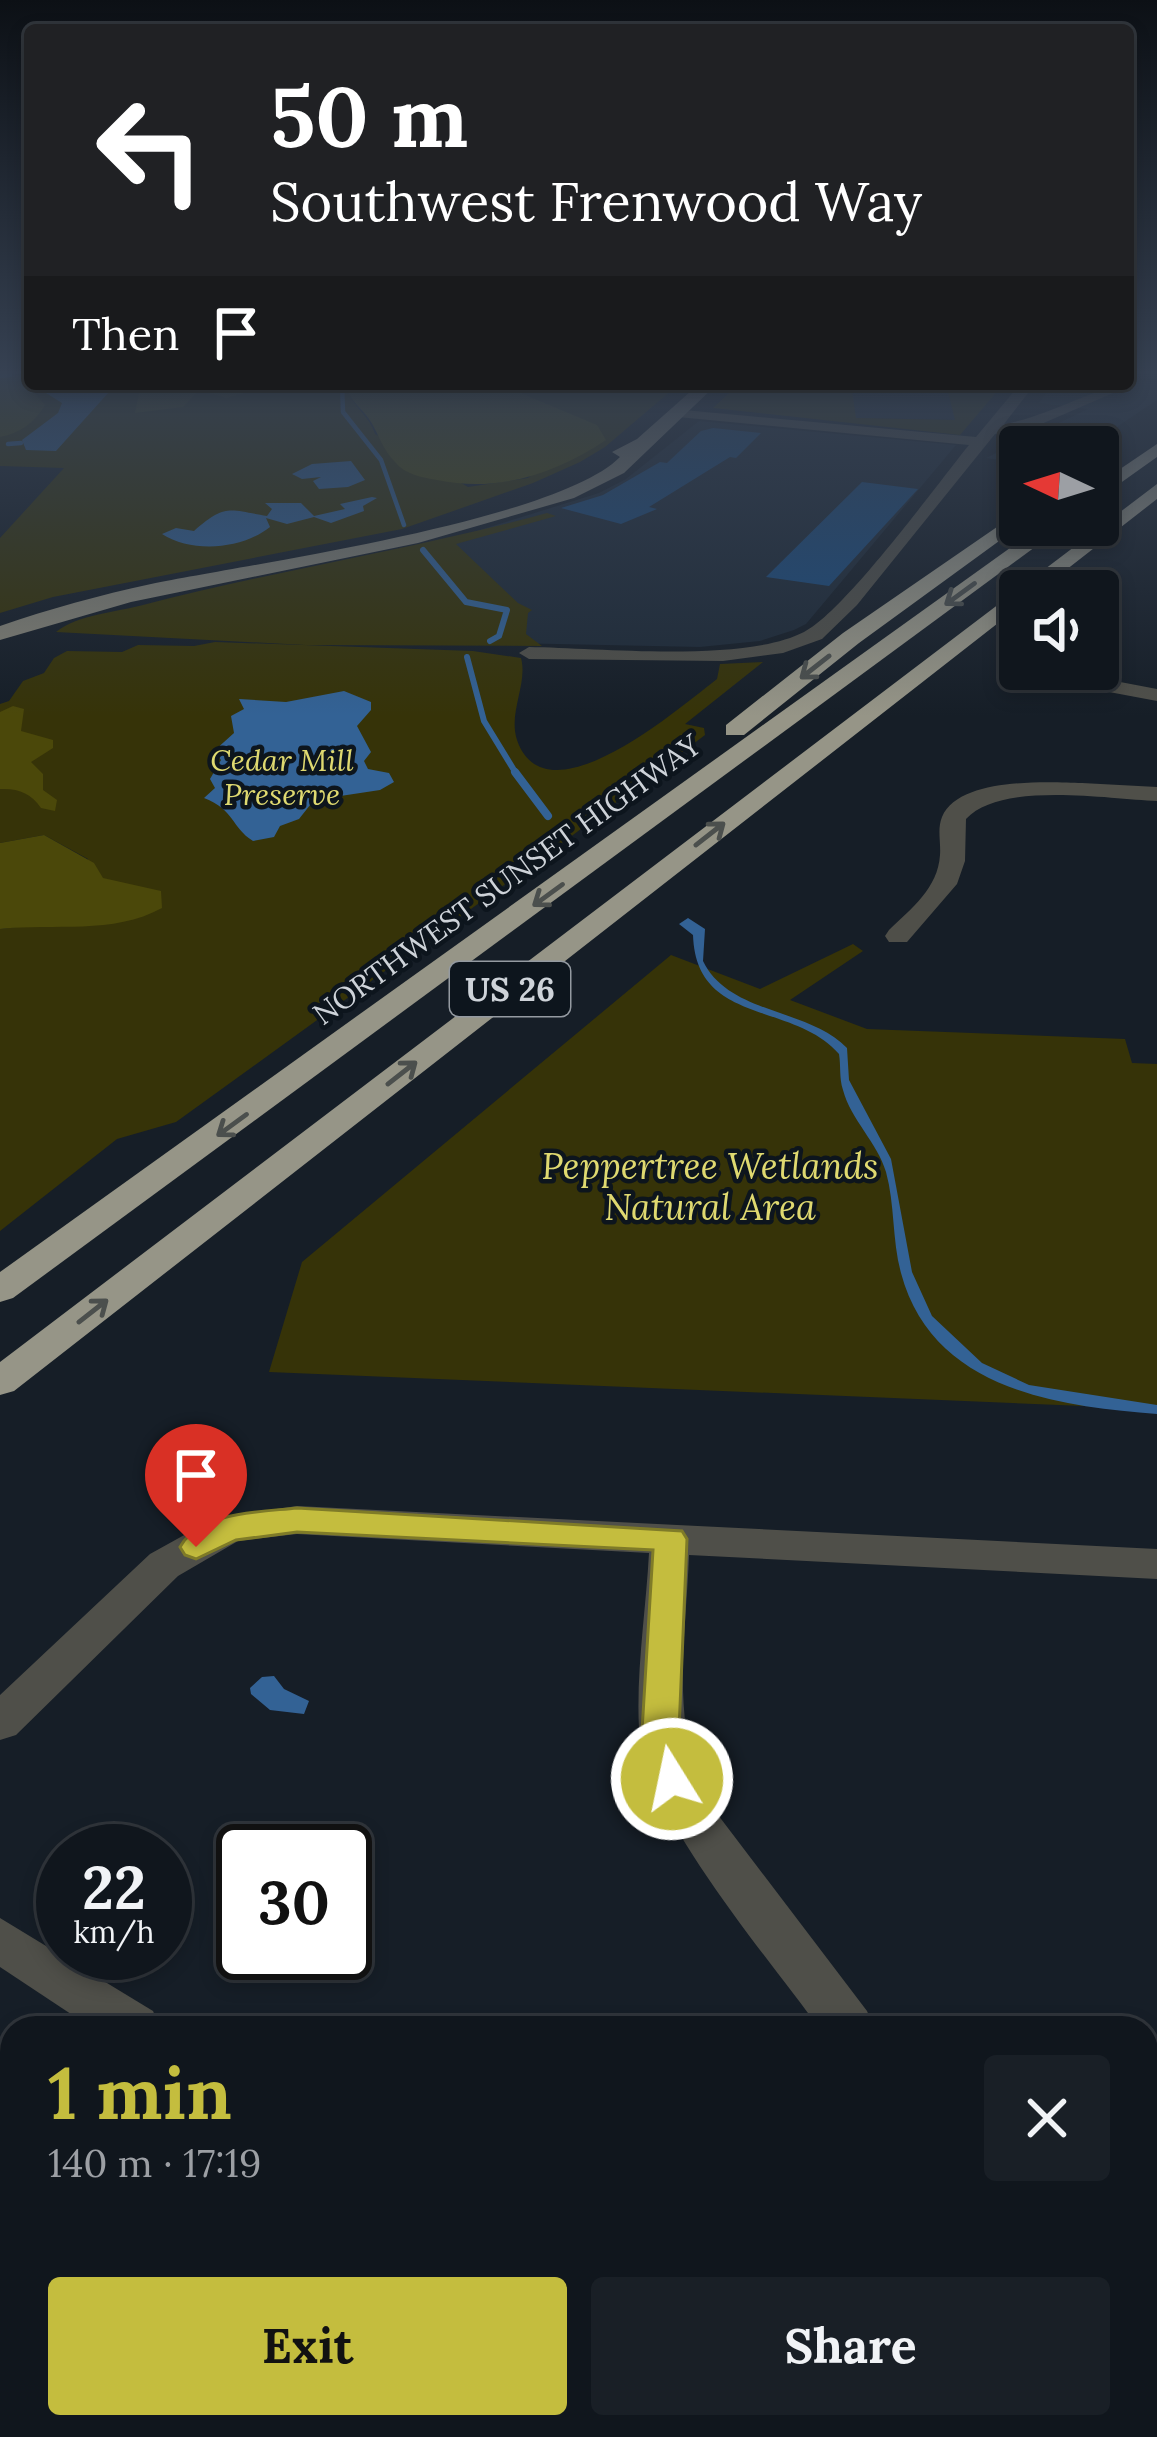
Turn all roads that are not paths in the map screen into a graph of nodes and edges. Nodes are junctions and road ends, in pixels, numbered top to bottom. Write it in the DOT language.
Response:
graph roads {
  1 [pos="568,489"];
  2 [pos="944,489"];
  3 [pos="1157,490"];
  4 [pos="1147,505"];
  5 [pos="999,532"];
  6 [pos="1025,546"];
  7 [pos="1055,570"];
  8 [pos="999,612"];
  9 [pos="0,633"];
  10 [pos="529,653"];
  11 [pos="1119,688"];
  12 [pos="1157,695"];
  13 [pos="710,777"];
  14 [pos="1157,794"];
  15 [pos="898,936"];
  16 [pos="0,1290"];
  17 [pos="0,1382"];
  18 [pos="670,1539"];
  19 [pos="1157,1564"];
  20 [pos="0,1722"];
  21 [pos="0,1940"];
  22 [pos="116,2016"];
  23 [pos="840,2016"];
  1 -- 9 [label="main road"];
  2 -- 10 [label="street"];
  3 -- 4 [label="highway, US 26"];
  4 -- 7 [label="highway, US 26"];
  5 -- 13 [label="highway, one-way"];
  6 -- 13 [label="highway, NORTHWEST SUNSET HIGHWAY / US 26, one-way"];
  17 -- 8 [label="highway, US 26, one-way"];
  11 -- 12 [label="street"];
  13 -- 16 [label="highway, NORTHWEST SUNSET HIGHWAY / US 26, one-way"];
  14 -- 15 [label="street"];
  18 -- 19 [label="street"];
  18 -- 20 [label="street"];
  18 -- 23 [label="street"];
  21 -- 22 [label="street"];
}
